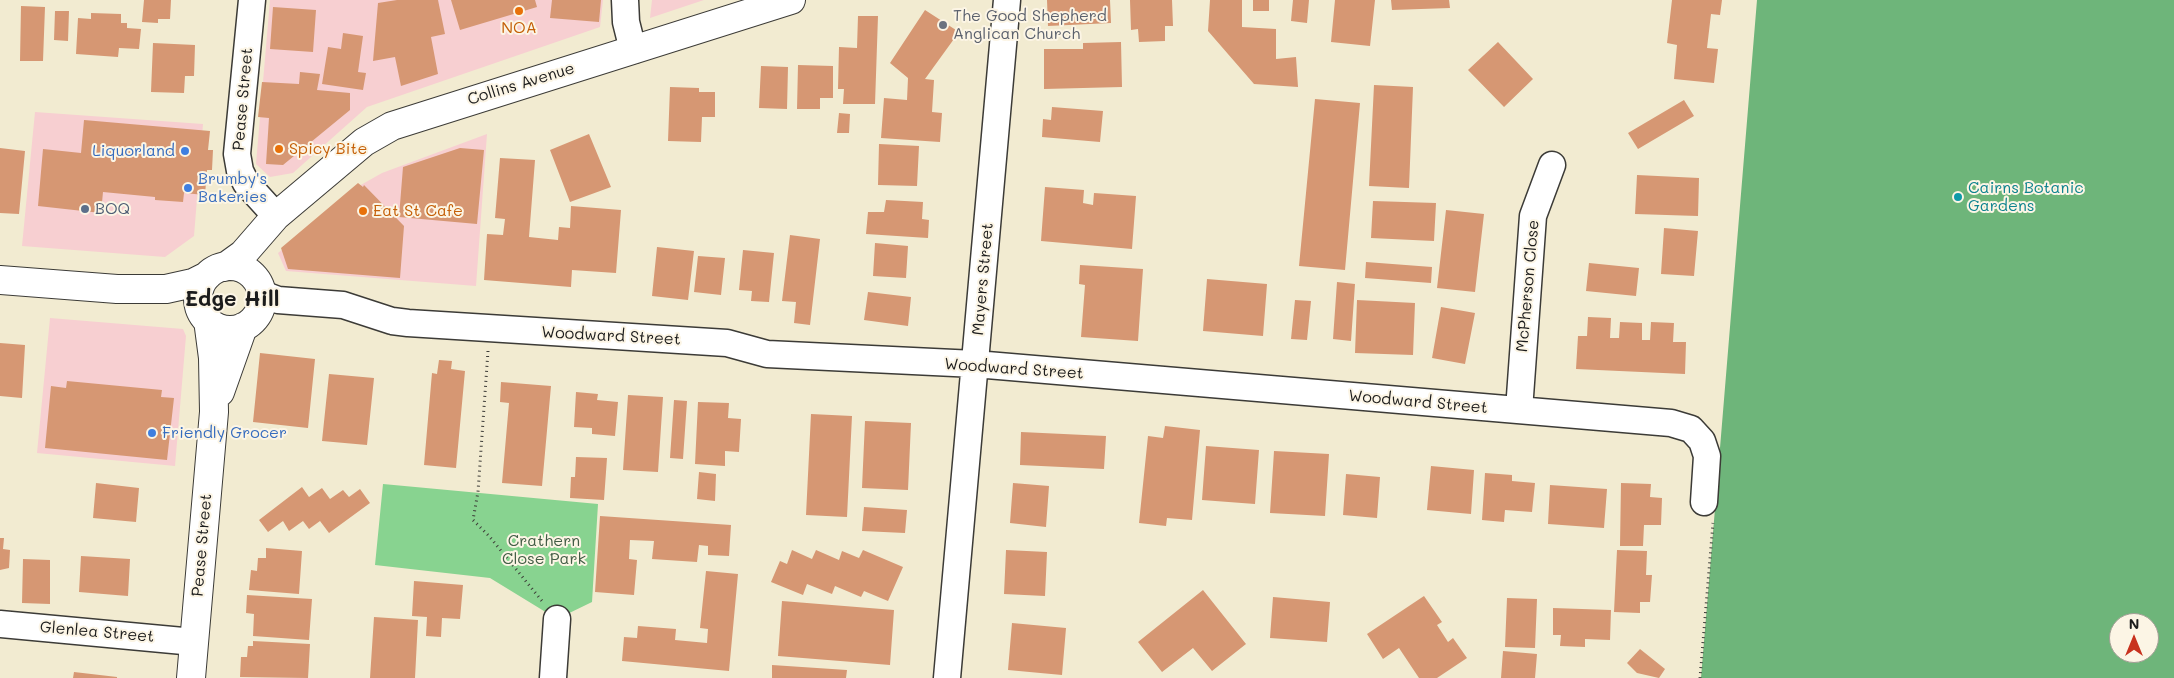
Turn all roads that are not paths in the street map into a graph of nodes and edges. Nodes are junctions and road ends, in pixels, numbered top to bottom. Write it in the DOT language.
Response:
graph roads {
  1 [pos="252,0"];
  2 [pos="625,0"];
  3 [pos="792,0"];
  4 [pos="1007,0"];
  5 [pos="633,50"];
  6 [pos="1552,165"];
  7 [pos="276,216"];
  8 [pos="216,271"];
  9 [pos="0,280"];
  10 [pos="117,289"];
  11 [pos="261,289"];
  12 [pos="206,318"];
  13 [pos="243,327"];
  14 [pos="975,364"];
  15 [pos="1519,410"];
  16 [pos="214,412"];
  17 [pos="1704,502"];
  18 [pos="557,619"];
  19 [pos="0,624"];
  20 [pos="194,642"];
  21 [pos="191,678"];
  22 [pos="553,678"];
  23 [pos="947,678"];
  1 -- 7 [label="street, Pease Street"];
  2 -- 5 [label="street"];
  3 -- 5 [label="street, Collins Avenue"];
  4 -- 14 [label="street, Mayers Street"];
  5 -- 7 [label="street, Collins Avenue"];
  6 -- 15 [label="street, McPherson Close"];
  7 -- 8 [label="street, Collins Avenue"];
  7 -- 11 [label="street"];
  8 -- 10 [label="street"];
  8 -- 11 [label="street"];
  8 -- 12 [label="street"];
  9 -- 10 [label="street"];
  10 -- 12 [label="street"];
  11 -- 13 [label="street"];
  11 -- 14 [label="street, Woodward Street"];
  12 -- 13 [label="street"];
  12 -- 16 [label="street, Pease Street"];
  13 -- 16 [label="street, Pease Street"];
  14 -- 15 [label="street, Woodward Street"];
  14 -- 23 [label="street, Mayers Street"];
  15 -- 17 [label="street, Woodward Street"];
  16 -- 20 [label="street, Pease Street"];
  18 -- 22 [label="street"];
  19 -- 20 [label="street, Glenlea Street"];
  20 -- 21 [label="street, Pease Street"];
}
